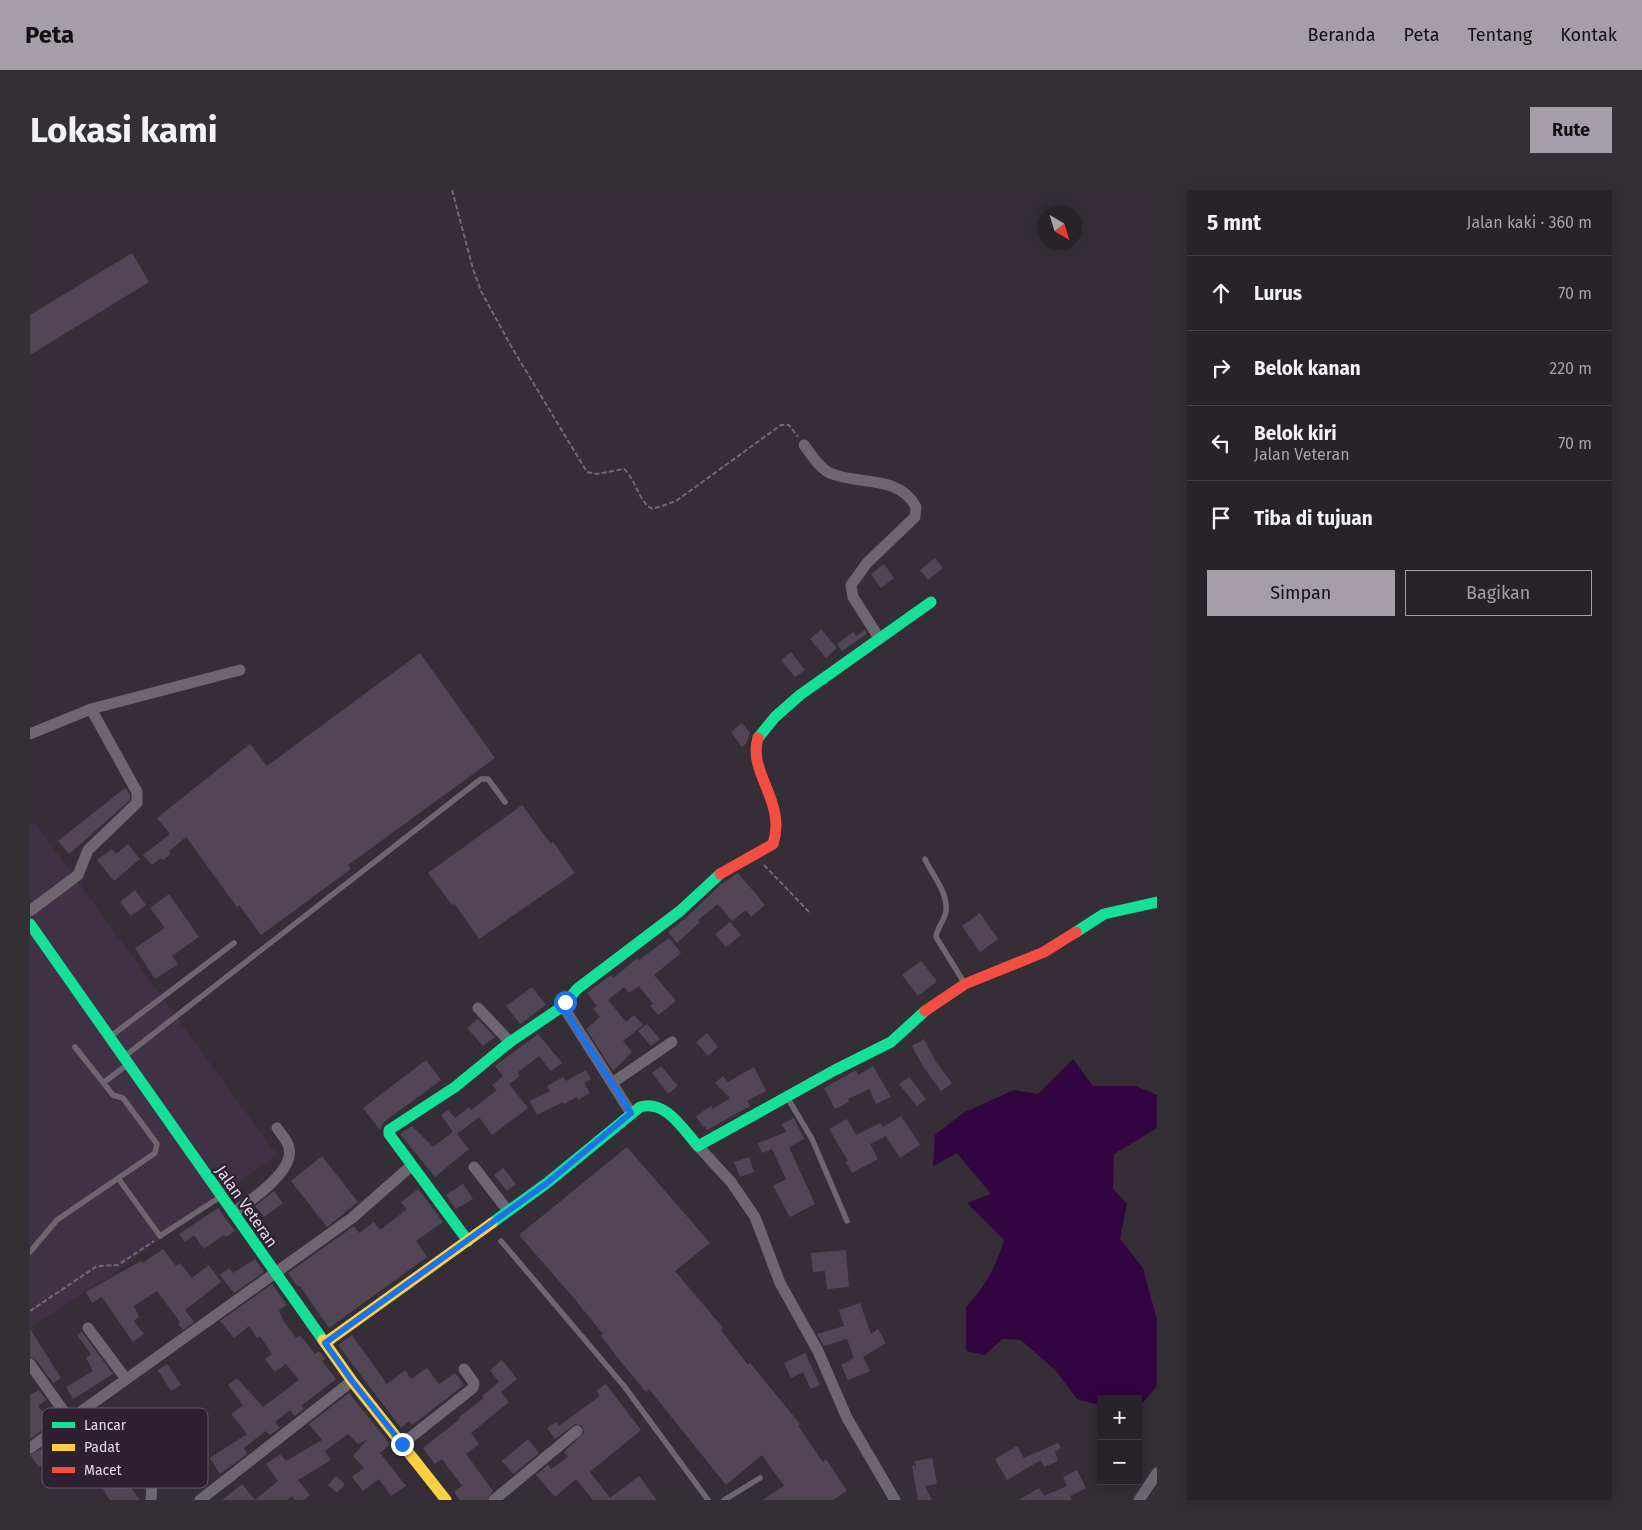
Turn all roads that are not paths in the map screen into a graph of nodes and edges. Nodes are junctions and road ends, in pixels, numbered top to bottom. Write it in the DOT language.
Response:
graph roads {
  1 [pos="804,445"];
  2 [pos="931,602"];
  3 [pos="880,638"];
  4 [pos="240,670"];
  5 [pos="91,709"];
  6 [pos="30,734"];
  7 [pos="505,802"];
  8 [pos="925,859"];
  9 [pos="1157,902"];
  10 [pos="30,911"];
  11 [pos="30,924"];
  12 [pos="234,943"];
  13 [pos="964,984"];
  14 [pos="562,1006"];
  15 [pos="478,1008"];
  16 [pos="109,1037"];
  17 [pos="510,1042"];
  18 [pos="672,1042"];
  19 [pos="75,1047"];
  20 [pos="126,1060"];
  21 [pos="103,1083"];
  22 [pos="612,1083"];
  23 [pos="787,1097"];
  24 [pos="631,1113"];
  25 [pos="277,1128"];
  26 [pos="698,1146"];
  27 [pos="411,1166"];
  28 [pos="474,1167"];
  29 [pos="118,1178"];
  30 [pos="220,1197"];
  31 [pos="508,1211"];
  32 [pos="233,1213"];
  33 [pos="847,1221"];
  34 [pos="468,1241"];
  35 [pos="501,1241"];
  36 [pos="30,1252"];
  37 [pos="274,1273"];
  38 [pos="88,1328"];
  39 [pos="325,1343"];
  40 [pos="30,1364"];
  41 [pos="464,1369"];
  42 [pos="126,1379"];
  43 [pos="352,1381"];
  44 [pos="61,1408"];
  45 [pos="86,1408"];
  46 [pos="577,1431"];
  47 [pos="42,1440"];
  48 [pos="402,1444"];
  49 [pos="30,1448"];
  50 [pos="1157,1473"];
  51 [pos="760,1478"];
  52 [pos="200,1500"];
  53 [pos="446,1500"];
  54 [pos="494,1500"];
  55 [pos="708,1500"];
  56 [pos="724,1500"];
  57 [pos="895,1500"];
  58 [pos="1139,1500"];
  1 -- 3 [label="street"];
  2 -- 3 [label="street"];
  3 -- 14 [label="street"];
  4 -- 5 [label="street"];
  5 -- 6 [label="street"];
  5 -- 10 [label="street"];
  7 -- 20 [label="lane"];
  8 -- 13 [label="lane"];
  9 -- 13 [label="street"];
  11 -- 16 [label="street, Jalan Veteran"];
  12 -- 16 [label="lane"];
  13 -- 23 [label="street"];
  14 -- 17 [label="street"];
  14 -- 22 [label="street"];
  15 -- 17 [label="street"];
  16 -- 20 [label="street, Jalan Veteran"];
  17 -- 27 [label="street"];
  18 -- 22 [label="street"];
  19 -- 21 [label="lane"];
  20 -- 21 [label="lane"];
  20 -- 30 [label="street, Jalan Veteran"];
  21 -- 29 [label="lane"];
  22 -- 24 [label="street"];
  23 -- 26 [label="street"];
  23 -- 33 [label="lane"];
  24 -- 26 [label="street"];
  24 -- 31 [label="street"];
  25 -- 32 [label="street"];
  26 -- 57 [label="street"];
  27 -- 34 [label="street"];
  27 -- 37 [label="street"];
  28 -- 31 [label="street"];
  29 -- 30 [label="lane"];
  29 -- 36 [label="lane"];
  30 -- 32 [label="street, Jalan Veteran"];
  31 -- 34 [label="street"];
  32 -- 37 [label="street, Jalan Veteran"];
  34 -- 39 [label="street"];
  35 -- 55 [label="lane"];
  37 -- 39 [label="street, Jalan Veteran"];
  37 -- 42 [label="street"];
  38 -- 42 [label="street"];
  39 -- 43 [label="street, Jalan Veteran"];
  40 -- 44 [label="street"];
  41 -- 48 [label="street"];
  42 -- 45 [label="street"];
  43 -- 48 [label="street, Jalan Veteran"];
  43 -- 52 [label="street"];
  46 -- 54 [label="street"];
  47 -- 49 [label="street"];
  48 -- 53 [label="street, Jalan Veteran"];
  50 -- 58 [label="street"];
  51 -- 56 [label="lane"];
}
